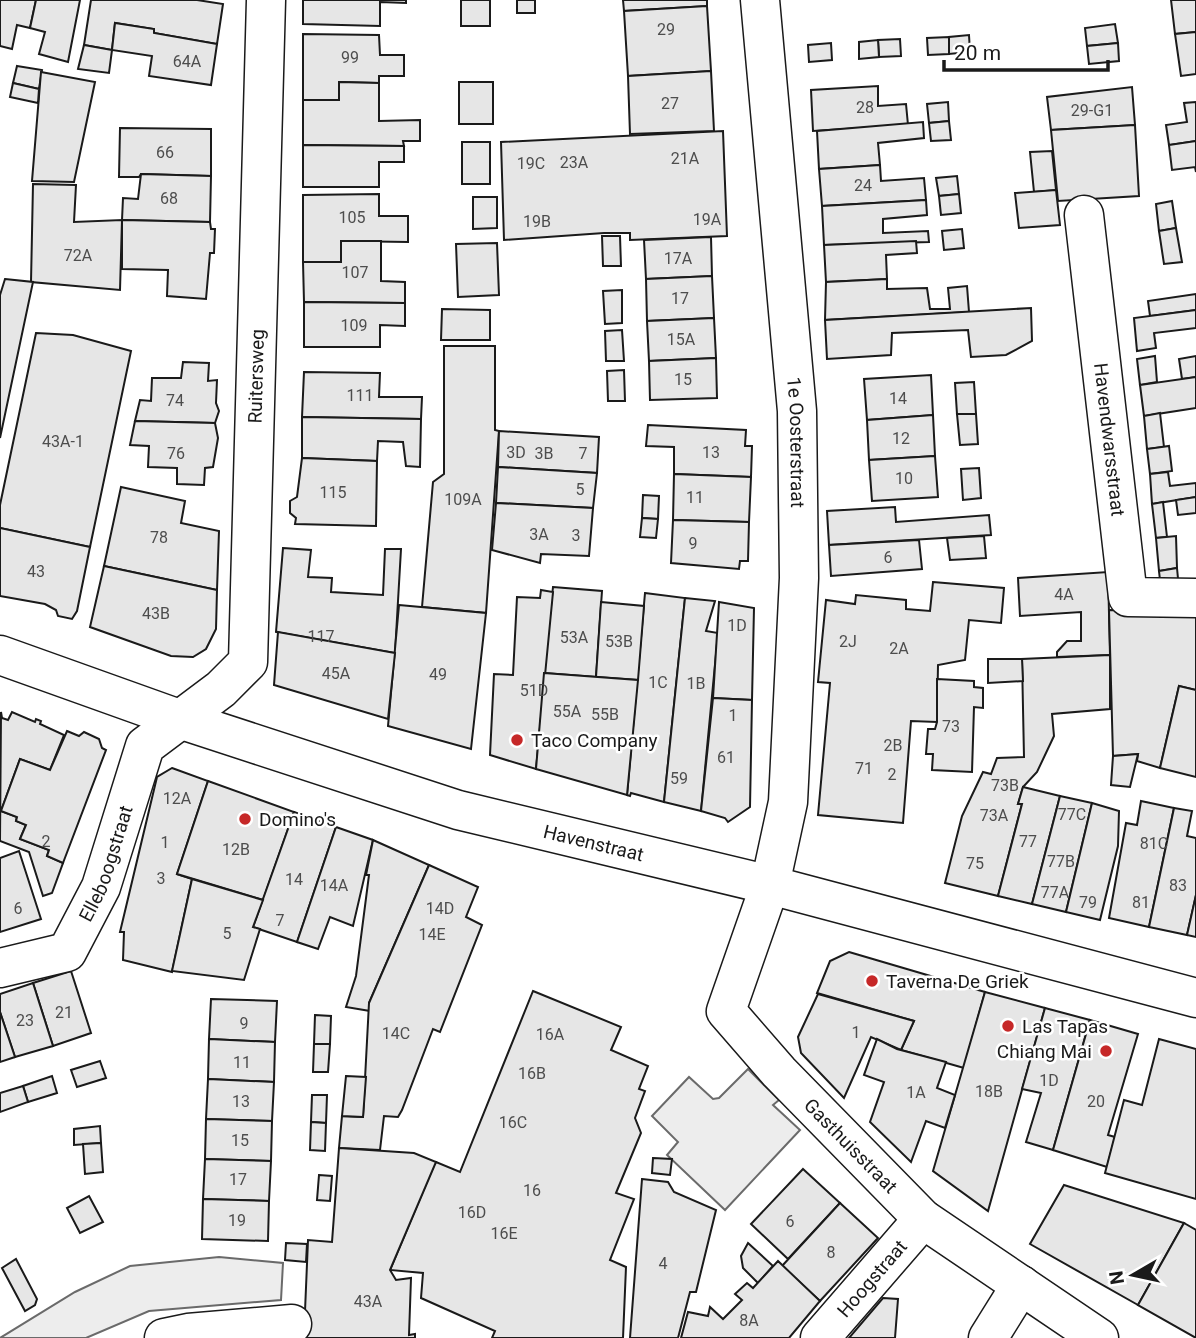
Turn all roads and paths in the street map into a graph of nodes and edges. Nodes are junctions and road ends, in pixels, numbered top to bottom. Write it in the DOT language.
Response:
graph roads {
  1 [pos="266,0"];
  2 [pos="760,0"];
  3 [pos="1084,215"];
  4 [pos="1196,597"];
  5 [pos="0,655"];
  6 [pos="166,729"];
  7 [pos="770,885"];
  8 [pos="0,968"];
  9 [pos="1196,998"];
  10 [pos="923,1219"];
  11 [pos="1021,1285"];
  12 [pos="292,1324"];
  13 [pos="164,1338"];
  14 [pos="820,1338"];
  15 [pos="988,1338"];
  16 [pos="1099,1338"];
  1 -- 6 [label="street, Ruitersweg"];
  2 -- 7 [label="street, 1e Oosterstraat"];
  3 -- 4 [label="street, Havendwarsstraat"];
  5 -- 6 [label="street, Havenstraat"];
  6 -- 7 [label="street, Havenstraat"];
  6 -- 8 [label="street, Elleboogstraat"];
  7 -- 9 [label="street, Havenstraat"];
  7 -- 10 [label="street, Gasthuisstraat"];
  10 -- 11 [label="street, Gasthuisstraat"];
  10 -- 14 [label="street, Hoogstraat"];
  11 -- 15 [label="street"];
  11 -- 16 [label="street, Gasthuisstraat"];
  12 -- 13 [label="street"];
}
